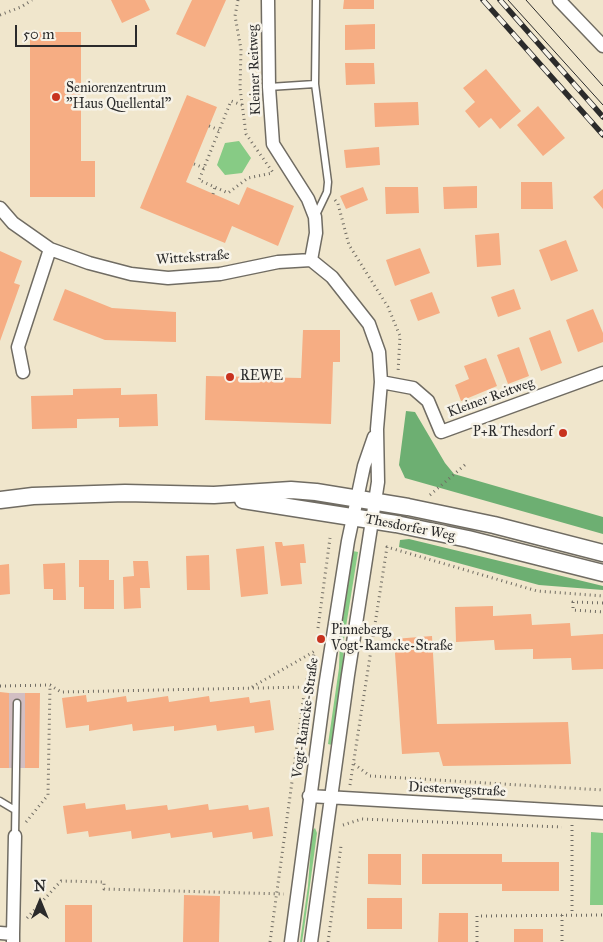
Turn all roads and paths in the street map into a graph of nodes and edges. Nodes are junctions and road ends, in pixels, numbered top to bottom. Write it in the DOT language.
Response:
graph roads {
  1 [pos="32,0"];
  2 [pos="268,0"];
  3 [pos="316,0"];
  4 [pos="559,0"];
  5 [pos="0,14"];
  6 [pos="603,46"];
  7 [pos="315,84"];
  8 [pos="269,87"];
  9 [pos="242,105"];
  10 [pos="209,126"];
  11 [pos="220,130"];
  12 [pos="194,164"];
  13 [pos="204,168"];
  14 [pos="272,173"];
  15 [pos="215,187"];
  16 [pos="327,192"];
  17 [pos="213,194"];
  18 [pos="0,208"];
  19 [pos="315,217"];
  20 [pos="50,248"];
  21 [pos="310,260"];
  22 [pos="23,372"];
  23 [pos="603,373"];
  24 [pos="381,382"];
  25 [pos="397,383"];
  26 [pos="377,429"];
  27 [pos="466,464"];
  28 [pos="214,495"];
  29 [pos="357,498"];
  30 [pos="427,498"];
  31 [pos="0,500"];
  32 [pos="375,501"];
  33 [pos="353,516"];
  34 [pos="372,520"];
  35 [pos="330,538"];
  36 [pos="603,553"];
  37 [pos="603,573"];
  38 [pos="603,596"];
  39 [pos="603,603"];
  40 [pos="603,612"];
  41 [pos="318,632"];
  42 [pos="316,641"];
  43 [pos="315,651"];
  44 [pos="50,685"];
  45 [pos="0,686"];
  46 [pos="305,687"];
  47 [pos="325,687"];
  48 [pos="252,688"];
  49 [pos="17,703"];
  50 [pos="354,764"];
  51 [pos="603,790"];
  52 [pos="309,796"];
  53 [pos="330,798"];
  54 [pos="347,798"];
  55 [pos="0,801"];
  56 [pos="14,810"];
  57 [pos="571,812"];
  58 [pos="603,813"];
  59 [pos="343,825"];
  60 [pos="572,827"];
  61 [pos="580,827"];
  62 [pos="342,835"];
  63 [pos="15,836"];
  64 [pos="341,845"];
  65 [pos="276,894"];
  66 [pos="296,894"];
  67 [pos="562,915"];
  68 [pos="572,915"];
  69 [pos="603,915"];
  70 [pos="0,933"];
  71 [pos="13,938"];
  72 [pos="270,942"];
  73 [pos="291,942"];
  74 [pos="312,942"];
  75 [pos="328,942"];
  76 [pos="477,942"];
  77 [pos="562,942"];
  1 -- 5 [label="path"];
  2 -- 8 [label="street, Kleiner Reitweg"];
  3 -- 7 [label="lane, Kleiner Reitweg"];
  4 -- 6 [label="street"];
  7 -- 8 [label="lane"];
  7 -- 16 [label="lane, Kleiner Reitweg"];
  8 -- 19 [label="street, Kleiner Reitweg"];
  9 -- 11 [label="path"];
  10 -- 11 [label="path"];
  11 -- 13 [label="path"];
  12 -- 13 [label="path"];
  13 -- 15 [label="path"];
  14 -- 15 [label="path"];
  15 -- 17 [label="path"];
  16 -- 19 [label="lane, Kleiner Reitweg"];
  16 -- 25 [label="path"];
  18 -- 20 [label="street, Wittekstraße"];
  19 -- 21 [label="street, Kleiner Reitweg"];
  20 -- 21 [label="street, Wittekstraße"];
  20 -- 22 [label="street"];
  21 -- 24 [label="street"];
  23 -- 25 [label="street, Kleiner Reitweg"];
  24 -- 25 [label="street, Kleiner Reitweg"];
  24 -- 26 [label="street"];
  26 -- 29 [label="street"];
  26 -- 32 [label="street"];
  27 -- 30 [label="path"];
  28 -- 29 [label="street, Thesdorfer Weg"];
  28 -- 31 [label="street, Thesdorfer Weg"];
  28 -- 33 [label="street, Thesdorfer Weg"];
  29 -- 32 [label="street, Thesdorfer Weg"];
  29 -- 33 [label="street, Vogt-Ramcke-Straße"];
  32 -- 34 [label="street"];
  32 -- 36 [label="street, Thesdorfer Weg"];
  33 -- 34 [label="street, Thesdorfer Weg"];
  33 -- 47 [label="street, Vogt-Ramcke-Straße"];
  34 -- 37 [label="street, Thesdorfer Weg"];
  34 -- 53 [label="street"];
  35 -- 41 [label="path"];
  38 -- 50 [label="path"];
  39 -- 40 [label="path"];
  42 -- 43 [label="path"];
  43 -- 46 [label="path"];
  43 -- 48 [label="path"];
  44 -- 45 [label="path"];
  44 -- 48 [label="path"];
  44 -- 63 [label="path"];
  46 -- 47 [label="path"];
  46 -- 48 [label="path"];
  46 -- 65 [label="path"];
  47 -- 52 [label="street, Vogt-Ramcke-Straße"];
  49 -- 56 [label="lane"];
  50 -- 51 [label="path"];
  50 -- 54 [label="path"];
  52 -- 53 [label="street, Diesterwegstraße"];
  52 -- 66 [label="street, Vogt-Ramcke-Straße"];
  53 -- 54 [label="street, Diesterwegstraße"];
  53 -- 74 [label="street"];
  54 -- 57 [label="street, Diesterwegstraße"];
  54 -- 59 [label="path"];
  55 -- 56 [label="lane"];
  56 -- 63 [label="lane"];
  57 -- 58 [label="street, Diesterwegstraße"];
  57 -- 60 [label="path"];
  59 -- 60 [label="path"];
  59 -- 62 [label="path"];
  60 -- 61 [label="path"];
  60 -- 68 [label="path"];
  63 -- 71 [label="street"];
  64 -- 75 [label="path"];
  65 -- 66 [label="path"];
  65 -- 71 [label="path"];
  65 -- 72 [label="path"];
  66 -- 73 [label="street, Vogt-Ramcke-Straße"];
  67 -- 68 [label="path"];
  67 -- 76 [label="path"];
  67 -- 77 [label="path"];
  68 -- 69 [label="path"];
  70 -- 71 [label="street"];
}
